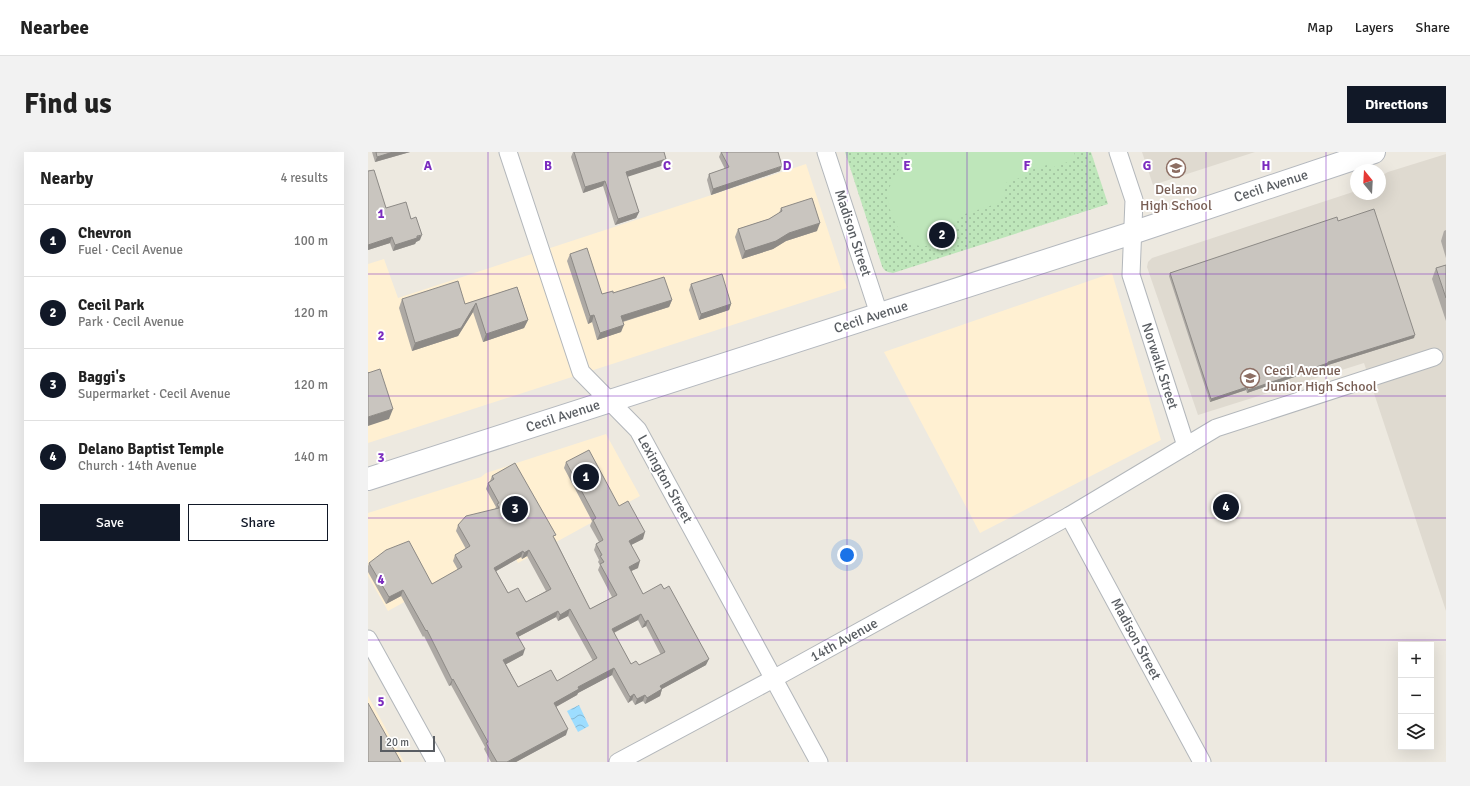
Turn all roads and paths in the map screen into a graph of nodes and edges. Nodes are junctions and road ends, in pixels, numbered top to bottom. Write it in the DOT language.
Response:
graph roads {
  1 [pos="508,152"];
  2 [pos="826,152"];
  3 [pos="1118,152"];
  4 [pos="1374,152"];
  5 [pos="1132,233"];
  6 [pos="879,314"];
  7 [pos="1434,357"];
  8 [pos="609,402"];
  9 [pos="1186,446"];
  10 [pos="368,479"];
  11 [pos="1069,516"];
  12 [pos="368,639"];
  13 [pos="773,679"];
  14 [pos="436,762"];
  15 [pos="618,762"];
  16 [pos="819,762"];
  17 [pos="1202,762"];
  1 -- 8 [label="street, Lexington Street"];
  2 -- 6 [label="street, Madison Street"];
  3 -- 5 [label="street, Norwalk Street"];
  4 -- 5 [label="main road, Cecil Avenue"];
  5 -- 6 [label="main road, Cecil Avenue"];
  5 -- 9 [label="street, Norwalk Street"];
  6 -- 8 [label="main road, Cecil Avenue"];
  7 -- 9 [label="street"];
  8 -- 10 [label="main road, Cecil Avenue"];
  8 -- 13 [label="street, Lexington Street"];
  9 -- 11 [label="street"];
  11 -- 13 [label="street, 14th Avenue"];
  11 -- 17 [label="street, Madison Street"];
  12 -- 14 [label="street"];
  13 -- 15 [label="street, 14th Avenue"];
  13 -- 16 [label="street, Lexington Street"];
}
